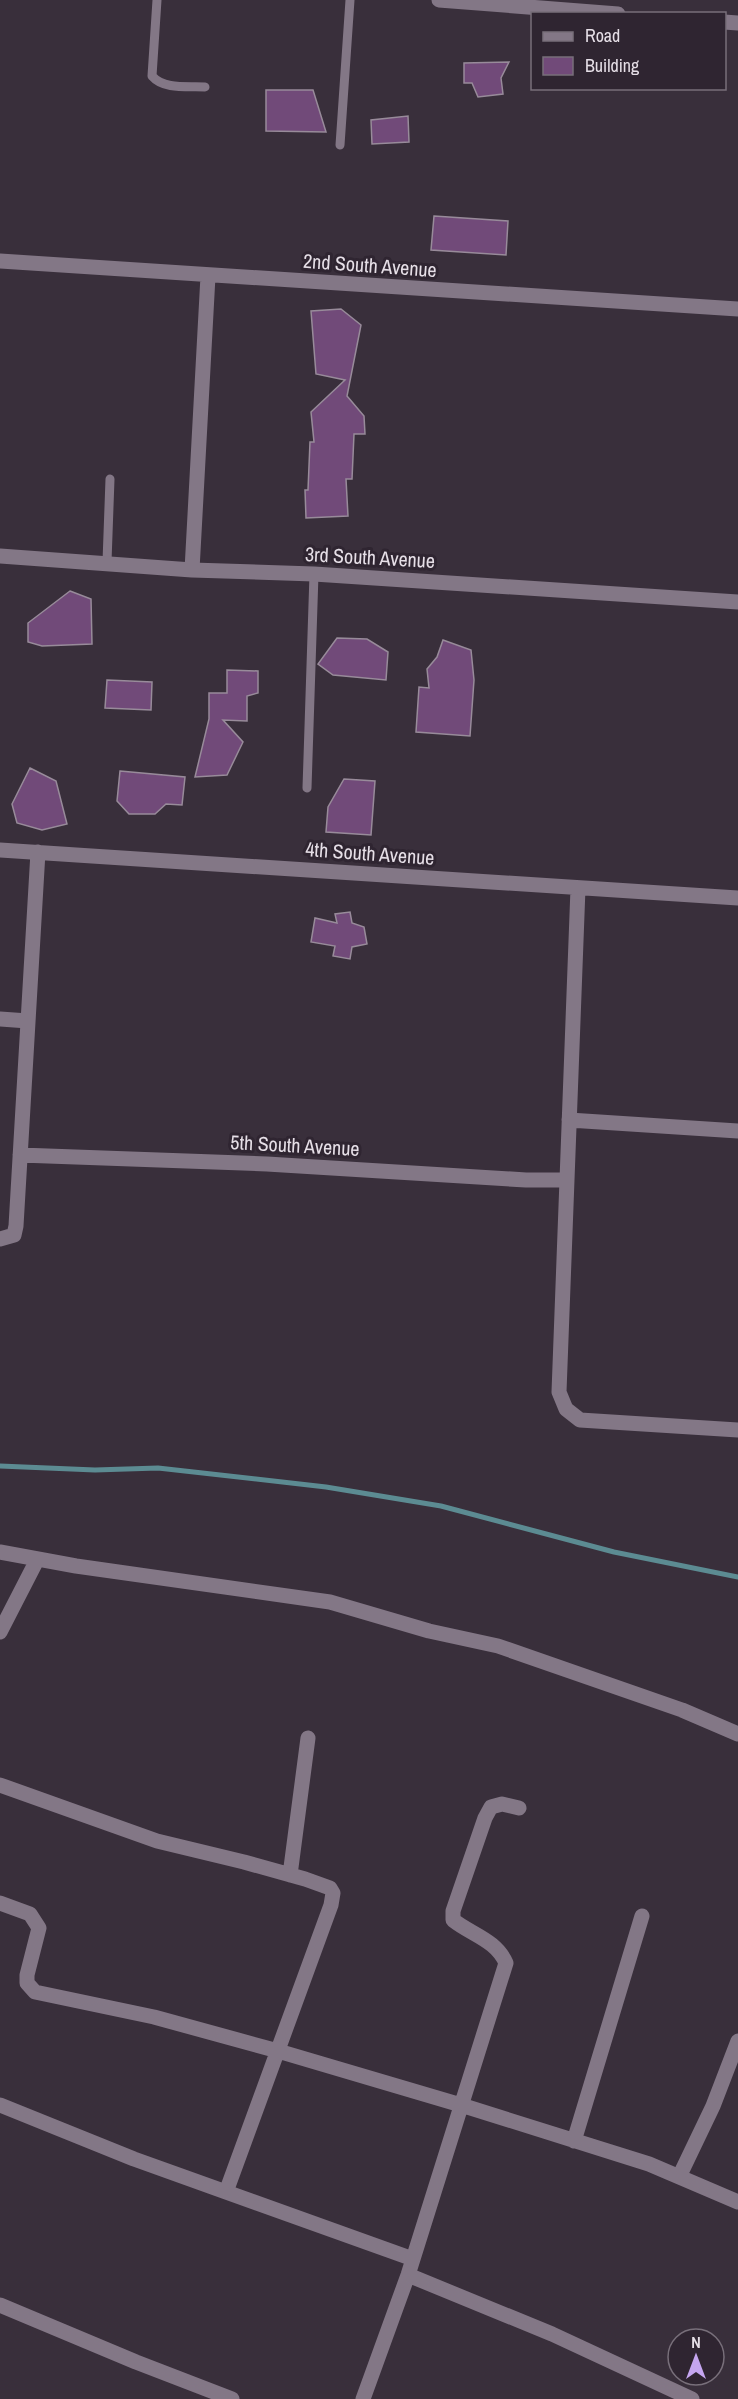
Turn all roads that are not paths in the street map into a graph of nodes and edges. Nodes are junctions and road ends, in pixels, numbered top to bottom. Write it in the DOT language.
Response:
graph roads {
  1 [pos="157,0"];
  2 [pos="350,0"];
  3 [pos="439,0"];
  4 [pos="592,12"];
  5 [pos="205,87"];
  6 [pos="340,145"];
  7 [pos="0,261"];
  8 [pos="208,276"];
  9 [pos="738,309"];
  10 [pos="110,479"];
  11 [pos="0,556"];
  12 [pos="107,562"];
  13 [pos="192,570"];
  14 [pos="314,574"];
  15 [pos="738,602"];
  16 [pos="307,788"];
  17 [pos="0,850"];
  18 [pos="38,852"];
  19 [pos="578,888"];
  20 [pos="738,898"];
  21 [pos="0,1019"];
  22 [pos="28,1021"];
  23 [pos="569,1120"];
  24 [pos="738,1131"];
  25 [pos="20,1155"];
  26 [pos="567,1180"];
  27 [pos="0,1239"];
  28 [pos="738,1430"];
  29 [pos="0,1552"];
  30 [pos="38,1560"];
  31 [pos="0,1632"];
  32 [pos="738,1734"];
  33 [pos="308,1738"];
  34 [pos="0,1785"];
  35 [pos="519,1808"];
  36 [pos="290,1875"];
  37 [pos="0,1904"];
  38 [pos="642,1916"];
  39 [pos="738,2041"];
  40 [pos="278,2051"];
  41 [pos="0,2105"];
  42 [pos="460,2105"];
  43 [pos="574,2141"];
  44 [pos="679,2177"];
  45 [pos="226,2192"];
  46 [pos="738,2202"];
  47 [pos="413,2259"];
  48 [pos="408,2275"];
  49 [pos="0,2305"];
  50 [pos="232,2399"];
  51 [pos="363,2399"];
  52 [pos="692,2399"];
  1 -- 5 [label="lane"];
  2 -- 6 [label="lane"];
  3 -- 4 [label="street"];
  7 -- 8 [label="street, 2nd South Avenue"];
  8 -- 9 [label="street, 2nd South Avenue"];
  8 -- 13 [label="street"];
  10 -- 12 [label="lane"];
  11 -- 12 [label="street, 3rd South Avenue"];
  12 -- 13 [label="street, 3rd South Avenue"];
  13 -- 14 [label="street, 3rd South Avenue"];
  14 -- 15 [label="street, 3rd South Avenue"];
  14 -- 16 [label="lane"];
  17 -- 18 [label="street, 4th South Avenue"];
  18 -- 19 [label="street, 4th South Avenue"];
  18 -- 22 [label="street"];
  19 -- 20 [label="street, 4th South Avenue"];
  19 -- 23 [label="street"];
  21 -- 22 [label="street"];
  22 -- 25 [label="street"];
  23 -- 24 [label="street"];
  23 -- 26 [label="street"];
  25 -- 26 [label="street, 5th South Avenue"];
  25 -- 27 [label="street"];
  26 -- 28 [label="street"];
  29 -- 30 [label="street"];
  30 -- 31 [label="street"];
  30 -- 32 [label="street"];
  33 -- 36 [label="street"];
  34 -- 36 [label="street"];
  35 -- 42 [label="street"];
  36 -- 40 [label="street"];
  37 -- 40 [label="street"];
  38 -- 43 [label="street"];
  39 -- 44 [label="street"];
  40 -- 42 [label="street"];
  40 -- 45 [label="street"];
  41 -- 45 [label="street"];
  42 -- 43 [label="street"];
  42 -- 47 [label="street"];
  43 -- 44 [label="street"];
  44 -- 46 [label="street"];
  45 -- 47 [label="street"];
  47 -- 48 [label="street"];
  48 -- 51 [label="street"];
  48 -- 52 [label="street"];
  49 -- 50 [label="street"];
}
